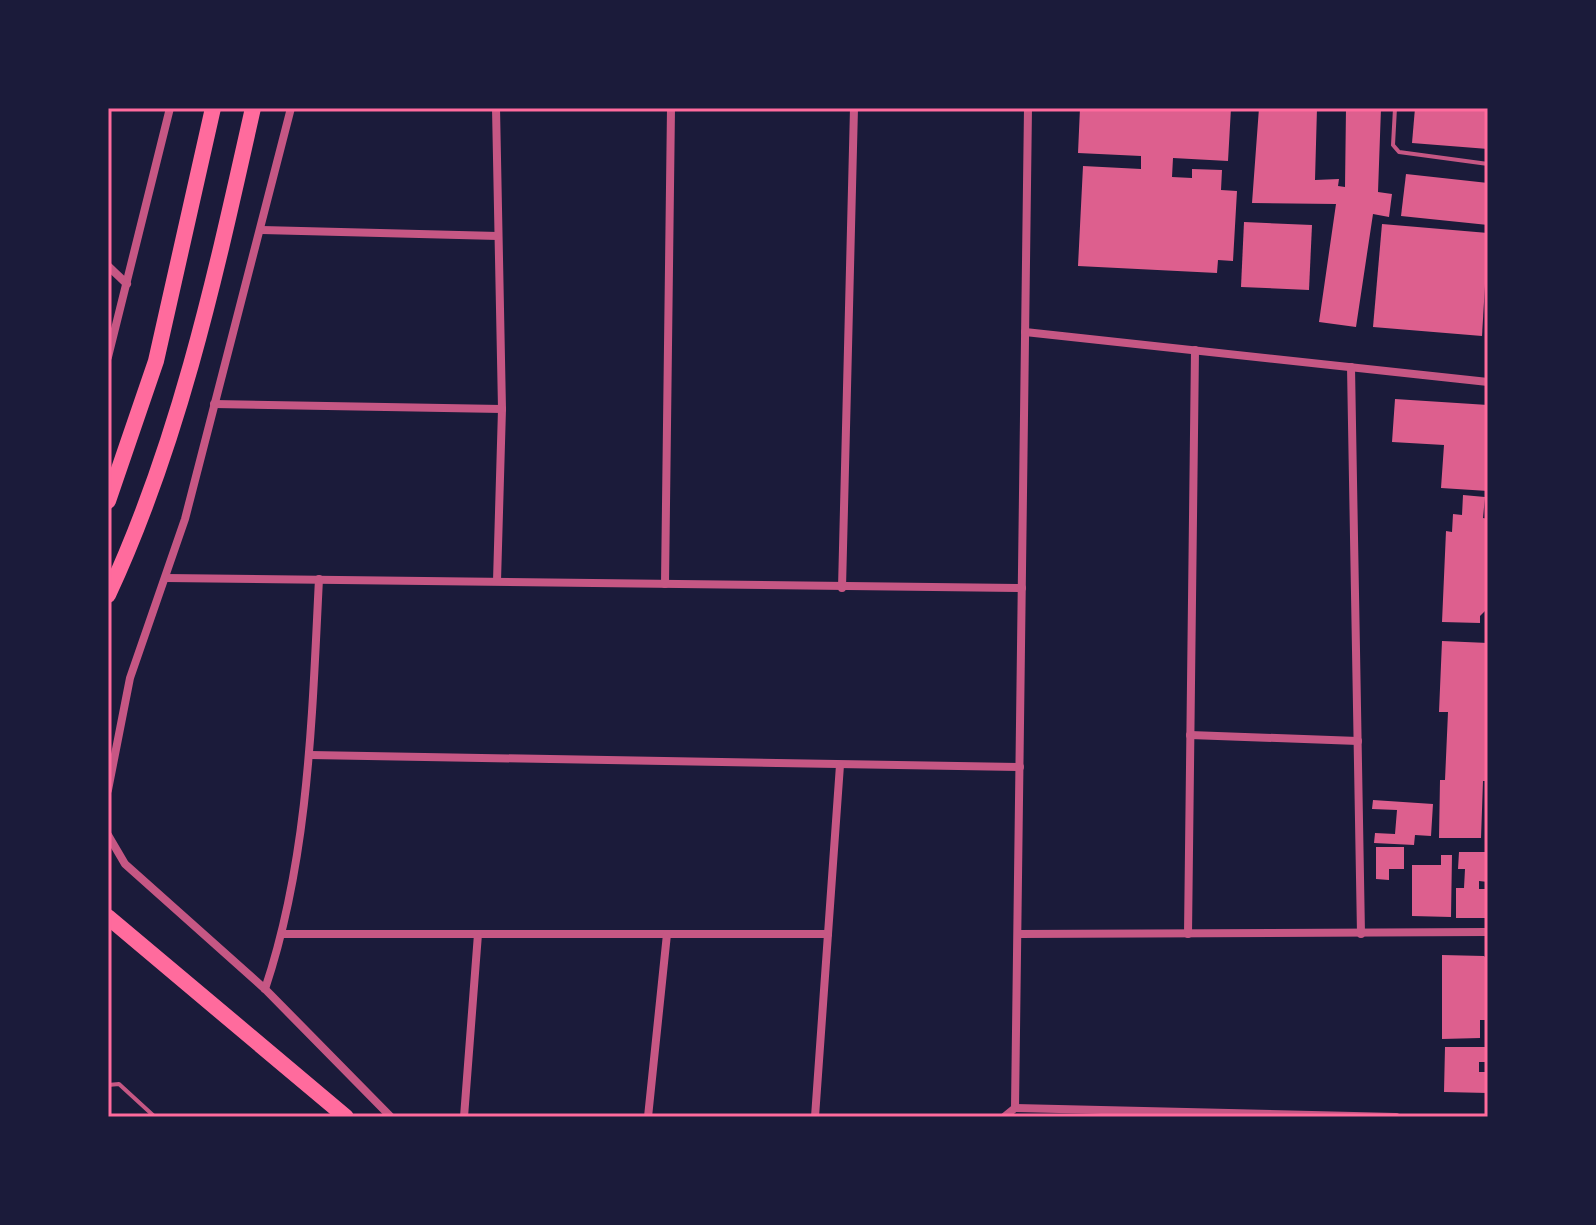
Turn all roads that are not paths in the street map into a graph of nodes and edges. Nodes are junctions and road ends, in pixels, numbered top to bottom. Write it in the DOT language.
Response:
graph roads {
  1 [pos="170,108"];
  2 [pos="213,108"];
  3 [pos="253,108"];
  4 [pos="291,108"];
  5 [pos="496,108"];
  6 [pos="671,108"];
  7 [pos="854,108"];
  8 [pos="1028,108"];
  9 [pos="1395,108"];
  10 [pos="1488,164"];
  11 [pos="262,230"];
  12 [pos="498,236"];
  13 [pos="108,266"];
  14 [pos="127,284"];
  15 [pos="1025,332"];
  16 [pos="1195,350"];
  17 [pos="108,357"];
  18 [pos="1351,367"];
  19 [pos="1488,382"];
  20 [pos="214,404"];
  21 [pos="502,409"];
  22 [pos="108,501"];
  23 [pos="166,578"];
  24 [pos="319,579"];
  25 [pos="497,581"];
  26 [pos="665,584"];
  27 [pos="842,588"];
  28 [pos="1022,588"];
  29 [pos="108,595"];
  30 [pos="1190,735"];
  31 [pos="1358,741"];
  32 [pos="310,755"];
  33 [pos="840,765"];
  34 [pos="1020,767"];
  35 [pos="108,790"];
  36 [pos="108,835"];
  37 [pos="108,917"];
  38 [pos="1488,932"];
  39 [pos="283,934"];
  40 [pos="478,934"];
  41 [pos="667,934"];
  42 [pos="828,934"];
  43 [pos="1018,934"];
  44 [pos="1188,934"];
  45 [pos="1361,934"];
  46 [pos="265,989"];
  47 [pos="108,1085"];
  48 [pos="1015,1108"];
  49 [pos="1130,1115"];
  50 [pos="1300,1116"];
  51 [pos="155,1117"];
  52 [pos="346,1117"];
  53 [pos="391,1117"];
  54 [pos="464,1117"];
  55 [pos="648,1117"];
  56 [pos="815,1117"];
  57 [pos="1004,1117"];
  58 [pos="1396,1117"];
  1 -- 14 [label="street"];
  2 -- 22 [label="highway"];
  3 -- 29 [label="highway"];
  4 -- 11 [label="street"];
  5 -- 12 [label="street"];
  6 -- 26 [label="street"];
  7 -- 27 [label="street"];
  8 -- 15 [label="street"];
  9 -- 10 [label="lane"];
  11 -- 12 [label="street"];
  11 -- 20 [label="street"];
  12 -- 21 [label="street"];
  13 -- 14 [label="street"];
  14 -- 17 [label="street"];
  15 -- 16 [label="street"];
  15 -- 28 [label="street"];
  16 -- 18 [label="street"];
  16 -- 30 [label="street"];
  18 -- 19 [label="street"];
  18 -- 31 [label="street"];
  20 -- 21 [label="street"];
  20 -- 23 [label="street"];
  21 -- 25 [label="street"];
  23 -- 24 [label="street"];
  23 -- 35 [label="street"];
  24 -- 25 [label="street"];
  24 -- 32 [label="street"];
  25 -- 26 [label="street"];
  26 -- 27 [label="street"];
  27 -- 28 [label="street"];
  28 -- 34 [label="street"];
  30 -- 31 [label="street"];
  30 -- 44 [label="street"];
  31 -- 45 [label="street"];
  32 -- 33 [label="street"];
  32 -- 39 [label="street"];
  33 -- 34 [label="street"];
  33 -- 42 [label="street"];
  34 -- 43 [label="street"];
  36 -- 46 [label="street"];
  37 -- 52 [label="highway"];
  38 -- 45 [label="street"];
  39 -- 40 [label="street"];
  39 -- 46 [label="street"];
  40 -- 41 [label="street"];
  40 -- 54 [label="street"];
  41 -- 42 [label="street"];
  41 -- 55 [label="street"];
  42 -- 56 [label="street"];
  43 -- 44 [label="street"];
  43 -- 48 [label="street"];
  44 -- 45 [label="street"];
  46 -- 53 [label="street"];
  47 -- 51 [label="lane"];
  48 -- 49 [label="street"];
  48 -- 57 [label="street"];
  49 -- 50 [label="street"];
  50 -- 58 [label="street"];
}
